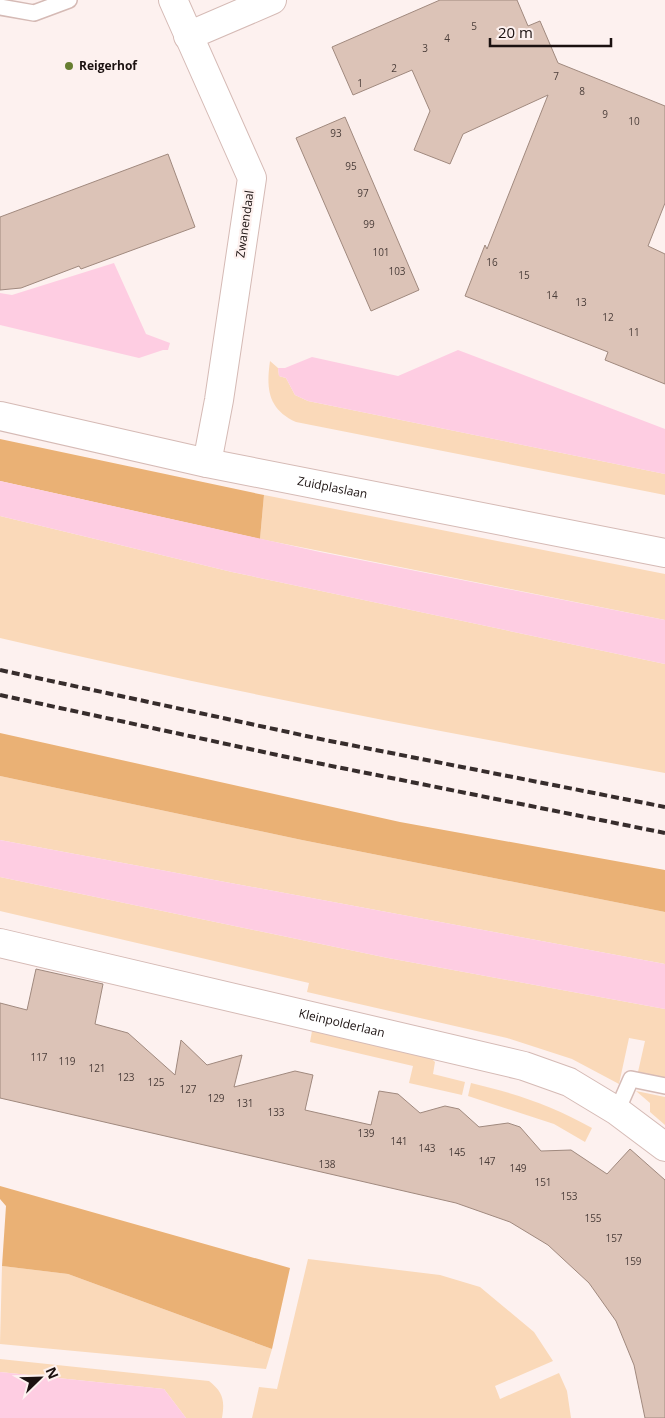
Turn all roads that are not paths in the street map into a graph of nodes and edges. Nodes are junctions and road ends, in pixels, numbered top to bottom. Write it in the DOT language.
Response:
graph roads {
  1 [pos="69,0"];
  2 [pos="173,0"];
  3 [pos="272,0"];
  4 [pos="0,7"];
  5 [pos="188,36"];
  6 [pos="0,416"];
  7 [pos="207,463"];
  8 [pos="665,553"];
  9 [pos="0,943"];
  10 [pos="665,1086"];
  11 [pos="618,1111"];
  12 [pos="665,1147"];
  1 -- 4 [label="lane"];
  2 -- 5 [label="street, Zwanendaal"];
  3 -- 5 [label="street"];
  5 -- 7 [label="street, Zwanendaal"];
  6 -- 7 [label="street, Zuidplaslaan"];
  7 -- 8 [label="street, Zuidplaslaan"];
  9 -- 11 [label="street, Kleinpolderlaan"];
  10 -- 11 [label="lane"];
  11 -- 12 [label="street, Kleinpolderlaan"];
}
